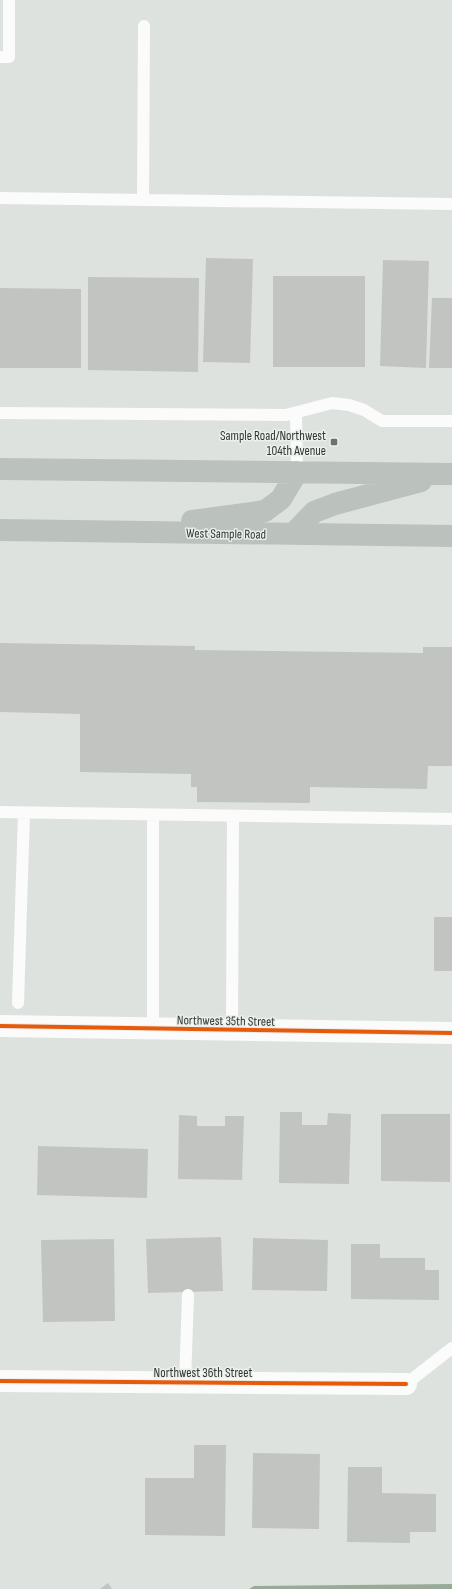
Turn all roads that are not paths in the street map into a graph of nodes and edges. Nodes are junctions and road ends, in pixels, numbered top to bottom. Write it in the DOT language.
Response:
graph roads {
  1 [pos="9,0"];
  2 [pos="144,26"];
  3 [pos="4,57"];
  4 [pos="0,198"];
  5 [pos="143,200"];
  6 [pos="452,204"];
  7 [pos="0,413"];
  8 [pos="296,413"];
  9 [pos="452,421"];
  10 [pos="0,468"];
  11 [pos="297,472"];
  12 [pos="451,474"];
  13 [pos="0,530"];
  14 [pos="121,531"];
  15 [pos="293,534"];
  16 [pos="452,536"];
  17 [pos="0,812"];
  18 [pos="24,813"];
  19 [pos="153,814"];
  20 [pos="233,816"];
  21 [pos="452,819"];
  22 [pos="18,1003"];
  23 [pos="0,1026"];
  24 [pos="153,1029"];
  25 [pos="232,1030"];
  26 [pos="452,1033"];
  27 [pos="188,1295"];
  28 [pos="452,1348"];
  29 [pos="0,1381"];
  30 [pos="185,1382"];
  31 [pos="406,1384"];
  1 -- 3 [label="lane"];
  2 -- 5 [label="lane"];
  4 -- 5 [label="lane"];
  5 -- 6 [label="lane"];
  7 -- 8 [label="lane"];
  8 -- 9 [label="lane"];
  8 -- 11 [label="lane"];
  10 -- 11 [label="main road"];
  11 -- 12 [label="main road"];
  11 -- 14 [label="main road"];
  12 -- 15 [label="main road"];
  13 -- 14 [label="main road, West Sample Road"];
  14 -- 15 [label="main road, West Sample Road"];
  15 -- 16 [label="main road, West Sample Road"];
  17 -- 18 [label="lane"];
  18 -- 19 [label="lane"];
  18 -- 22 [label="lane"];
  19 -- 20 [label="lane"];
  19 -- 24 [label="lane"];
  20 -- 21 [label="lane"];
  20 -- 25 [label="lane"];
  23 -- 24 [label="street, Northwest 35th Street"];
  24 -- 25 [label="street, Northwest 35th Street"];
  25 -- 26 [label="street, Northwest 35th Street"];
  27 -- 30 [label="lane"];
  28 -- 31 [label="lane"];
  29 -- 30 [label="street, Northwest 36th Street"];
  30 -- 31 [label="street, Northwest 36th Street"];
}
